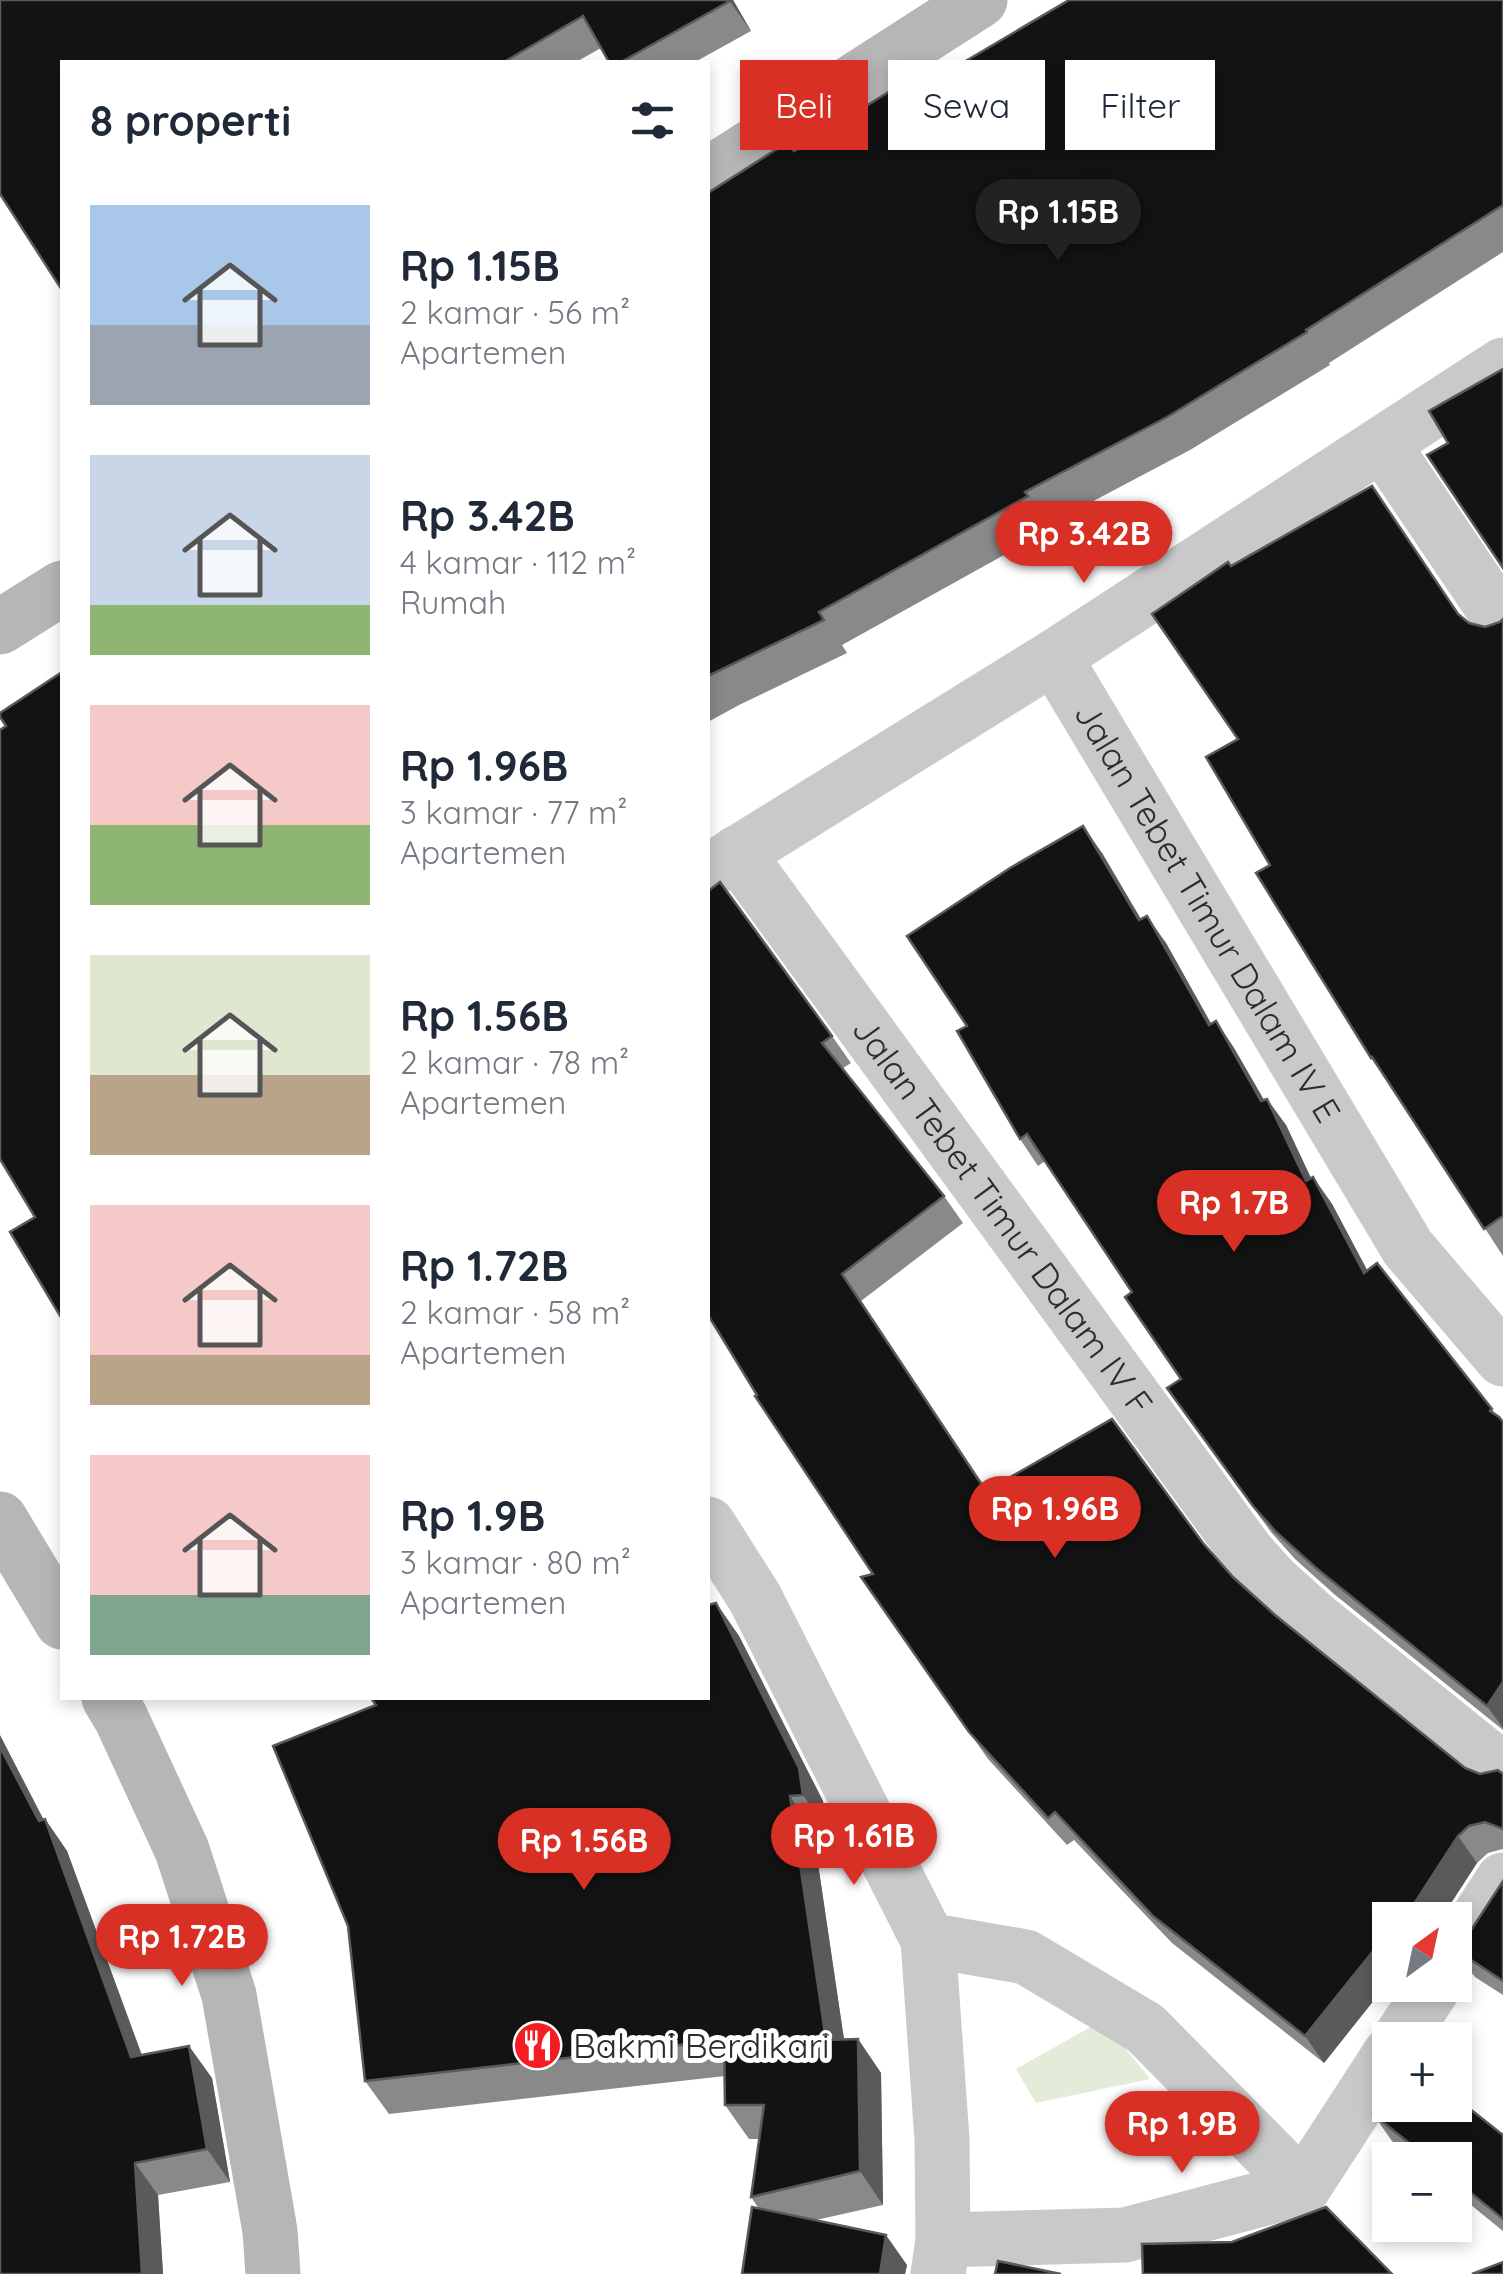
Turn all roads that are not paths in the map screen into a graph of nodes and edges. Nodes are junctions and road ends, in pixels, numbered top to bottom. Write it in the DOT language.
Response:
graph roads {
  1 [pos="980,0"];
  2 [pos="710,174"];
  3 [pos="1503,365"];
  4 [pos="1383,445"];
  5 [pos="60,589"];
  6 [pos="1503,623"];
  7 [pos="0,627"];
  8 [pos="1054,656"];
  9 [pos="722,863"];
  10 [pos="1503,1359"];
  11 [pos="0,1519"];
  12 [pos="710,1527"];
  13 [pos="60,1619"];
  14 [pos="110,1700"];
  15 [pos="1503,1770"];
  16 [pos="1503,1880"];
  17 [pos="1472,1928"];
  18 [pos="928,1940"];
  19 [pos="1372,2082"];
  20 [pos="1303,2188"];
  21 [pos="941,2257"];
  22 [pos="273,2274"];
  1 -- 2 [label="street"];
  3 -- 4 [label="street"];
  4 -- 6 [label="street"];
  4 -- 8 [label="street"];
  5 -- 7 [label="street"];
  8 -- 9 [label="street"];
  8 -- 10 [label="street, Jalan Tebet Timur Dalam IV E"];
  9 -- 15 [label="street, Jalan Tebet Timur Dalam IV F"];
  11 -- 13 [label="street"];
  12 -- 18 [label="street"];
  14 -- 22 [label="street"];
  16 -- 17 [label="street"];
  18 -- 20 [label="street"];
  18 -- 21 [label="street"];
  19 -- 20 [label="street"];
  20 -- 21 [label="street"];
}
